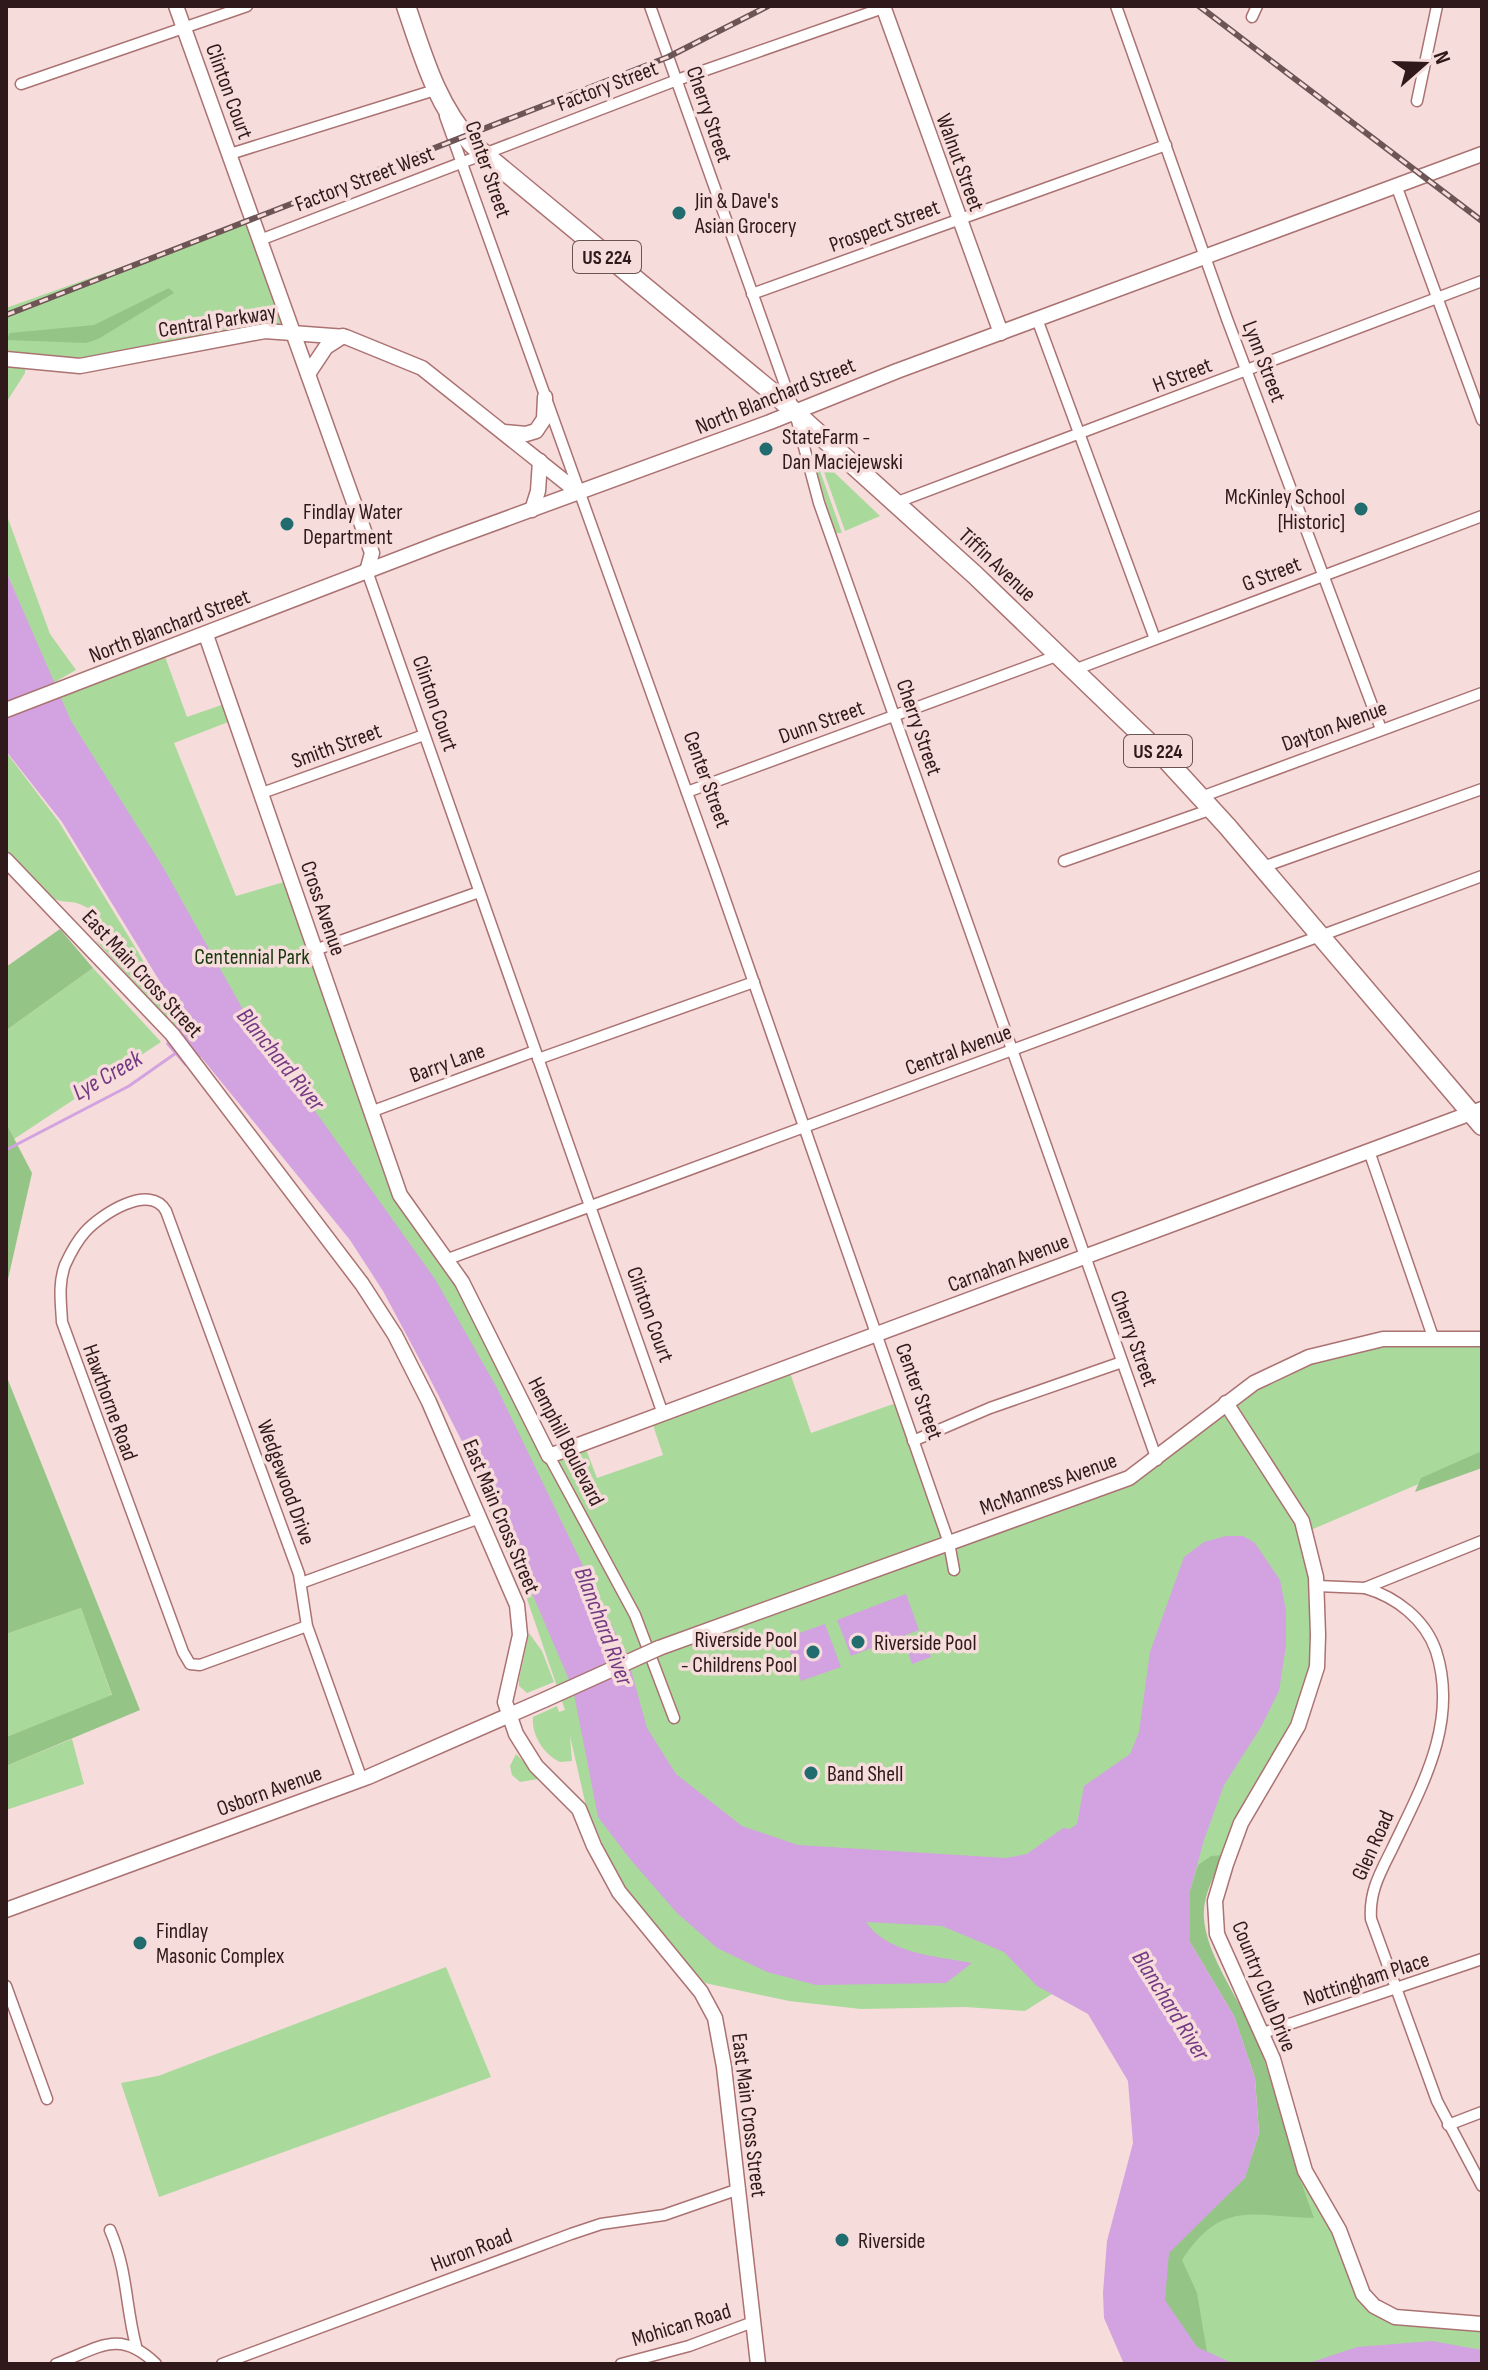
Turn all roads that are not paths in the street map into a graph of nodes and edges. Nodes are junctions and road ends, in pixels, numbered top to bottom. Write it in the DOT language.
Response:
graph roads {
  1 [pos="176,6"];
  2 [pos="247,6"];
  3 [pos="406,6"];
  4 [pos="650,6"];
  5 [pos="1116,6"];
  6 [pos="1257,6"];
  7 [pos="1437,6"];
  8 [pos="883,7"];
  9 [pos="1252,17"];
  10 [pos="184,28"];
  11 [pos="677,80"];
  12 [pos="21,84"];
  13 [pos="435,87"];
  14 [pos="1417,101"];
  15 [pos="1166,145"];
  16 [pos="230,154"];
  17 [pos="1482,154"];
  18 [pos="483,155"];
  19 [pos="461,163"];
  20 [pos="1396,185"];
  21 [pos="958,220"];
  22 [pos="260,240"];
  23 [pos="1205,256"];
  24 [pos="1482,281"];
  25 [pos="752,294"];
  26 [pos="1437,299"];
  27 [pos="1037,319"];
  28 [pos="292,330"];
  29 [pos="1001,333"];
  30 [pos="343,336"];
  31 [pos="6,359"];
  32 [pos="1247,371"];
  33 [pos="308,374"];
  34 [pos="545,397"];
  35 [pos="795,413"];
  36 [pos="1482,420"];
  37 [pos="504,431"];
  38 [pos="1079,435"];
  39 [pos="540,461"];
  40 [pos="579,493"];
  41 [pos="895,503"];
  42 [pos="532,510"];
  43 [pos="1482,516"];
  44 [pos="367,571"];
  45 [pos="1324,574"];
  46 [pos="206,635"];
  47 [pos="1155,639"];
  48 [pos="1059,655"];
  49 [pos="1074,670"];
  50 [pos="1482,693"];
  51 [pos="6,710"];
  52 [pos="895,716"];
  53 [pos="1381,729"];
  54 [pos="424,735"];
  55 [pos="1482,789"];
  56 [pos="687,792"];
  57 [pos="262,793"];
  58 [pos="1207,803"];
  59 [pos="6,860"];
  60 [pos="1064,861"];
  61 [pos="1263,867"];
  62 [pos="1482,876"];
  63 [pos="479,892"];
  64 [pos="1321,936"];
  65 [pos="315,950"];
  66 [pos="754,982"];
  67 [pos="1012,1050"];
  68 [pos="537,1055"];
  69 [pos="373,1111"];
  70 [pos="1478,1116"];
  71 [pos="804,1128"];
  72 [pos="1369,1151"];
  73 [pos="400,1195"];
  74 [pos="159,1202"];
  75 [pos="590,1209"];
  76 [pos="1084,1256"];
  77 [pos="448,1259"];
  78 [pos="875,1336"];
  79 [pos="1433,1337"];
  80 [pos="1482,1339"];
  81 [pos="1122,1362"];
  82 [pos="1226,1403"];
  83 [pos="663,1414"];
  84 [pos="913,1441"];
  85 [pos="549,1456"];
  86 [pos="1157,1460"];
  87 [pos="480,1518"];
  88 [pos="1482,1541"];
  89 [pos="949,1543"];
  90 [pos="954,1570"];
  91 [pos="301,1583"];
  92 [pos="1317,1586"];
  93 [pos="1365,1588"];
  94 [pos="307,1626"];
  95 [pos="544,1700"];
  96 [pos="510,1716"];
  97 [pos="674,1718"];
  98 [pos="362,1780"];
  99 [pos="6,1910"];
  100 [pos="1482,1959"];
  101 [pos="6,1986"];
  102 [pos="1396,1989"];
  103 [pos="1263,2033"];
  104 [pos="47,2099"];
  105 [pos="1482,2112"];
  106 [pos="1448,2125"];
  107 [pos="1482,2186"];
  108 [pos="739,2189"];
  109 [pos="110,2230"];
  110 [pos="753,2322"];
  111 [pos="1482,2324"];
  112 [pos="136,2346"];
  113 [pos="56,2364"];
  114 [pos="156,2364"];
  115 [pos="222,2364"];
  116 [pos="621,2364"];
  117 [pos="758,2364"];
  1 -- 10 [label="main road, Clinton Court"];
  2 -- 10 [label="street"];
  3 -- 13 [label="highway, Center Street / US 224"];
  4 -- 11 [label="street, Cherry Street"];
  5 -- 15 [label="street, Lynn Street"];
  6 -- 9 [label="street"];
  7 -- 14 [label="street"];
  8 -- 11 [label="street, Factory Street"];
  8 -- 21 [label="main road, Walnut Street"];
  10 -- 12 [label="street"];
  10 -- 16 [label="main road, Clinton Court"];
  11 -- 18 [label="street, Factory Street"];
  11 -- 25 [label="street, Cherry Street"];
  13 -- 16 [label="street"];
  13 -- 18 [label="highway, Tiffin Avenue / US 224"];
  13 -- 19 [label="street, Center Street"];
  15 -- 21 [label="street, Prospect Street"];
  15 -- 23 [label="street, Lynn Street"];
  16 -- 22 [label="main road, Clinton Court"];
  17 -- 20 [label="main road, North Blanchard Street"];
  18 -- 19 [label="street, Factory Street West"];
  18 -- 35 [label="highway, Tiffin Avenue / US 224"];
  19 -- 22 [label="street, Factory Street West"];
  19 -- 34 [label="street, Center Street"];
  20 -- 23 [label="main road, North Blanchard Street"];
  20 -- 26 [label="street"];
  21 -- 25 [label="street, Prospect Street"];
  21 -- 29 [label="main road, Walnut Street"];
  22 -- 28 [label="main road, Clinton Court"];
  23 -- 27 [label="main road, North Blanchard Street"];
  23 -- 32 [label="street, Lynn Street"];
  24 -- 26 [label="street, H Street"];
  25 -- 35 [label="street, Cherry Street"];
  26 -- 32 [label="street, H Street"];
  26 -- 36 [label="street"];
  27 -- 29 [label="main road, North Blanchard Street"];
  27 -- 38 [label="street"];
  28 -- 30 [label="main road, Central Parkway"];
  28 -- 31 [label="main road, Central Parkway"];
  28 -- 33 [label="main road, Clinton Court"];
  29 -- 35 [label="main road, North Blanchard Street"];
  30 -- 33 [label="main road"];
  30 -- 37 [label="main road, Central Parkway"];
  32 -- 38 [label="street, H Street"];
  32 -- 45 [label="street, Lynn Street"];
  33 -- 44 [label="main road, Clinton Court"];
  34 -- 37 [label="main road"];
  34 -- 40 [label="street, Center Street"];
  35 -- 40 [label="main road, North Blanchard Street"];
  35 -- 41 [label="highway, Tiffin Avenue / US 224"];
  35 -- 52 [label="street, Cherry Street"];
  37 -- 39 [label="main road, Central Parkway"];
  38 -- 41 [label="street, H Street"];
  38 -- 47 [label="street"];
  39 -- 40 [label="main road, Central Parkway"];
  39 -- 42 [label="main road"];
  40 -- 42 [label="main road, North Blanchard Street"];
  40 -- 56 [label="street, Center Street"];
  41 -- 48 [label="highway, Tiffin Avenue / US 224"];
  42 -- 44 [label="main road, North Blanchard Street"];
  43 -- 45 [label="street, G Street"];
  44 -- 46 [label="main road, North Blanchard Street"];
  44 -- 54 [label="street, Clinton Court"];
  45 -- 47 [label="street, G Street"];
  45 -- 53 [label="street, Lynn Street"];
  46 -- 51 [label="main road, North Blanchard Street"];
  46 -- 57 [label="main road, Cross Avenue"];
  47 -- 49 [label="street, G Street"];
  48 -- 49 [label="highway, Tiffin Avenue / US 224"];
  48 -- 52 [label="street, Dunn Street"];
  49 -- 58 [label="highway, Tiffin Avenue / US 224"];
  50 -- 53 [label="street, Dayton Avenue"];
  52 -- 56 [label="street, Dunn Street"];
  52 -- 67 [label="street, Cherry Street"];
  53 -- 58 [label="street, Dayton Avenue"];
  54 -- 57 [label="street, Smith Street"];
  54 -- 63 [label="street, Clinton Court"];
  55 -- 61 [label="street"];
  56 -- 66 [label="street, Center Street"];
  57 -- 65 [label="main road, Cross Avenue"];
  58 -- 60 [label="street, Dayton Avenue"];
  58 -- 61 [label="highway, Tiffin Avenue / US 224"];
  59 -- 87 [label="main road, East Main Cross Street"];
  61 -- 64 [label="highway, Tiffin Avenue / US 224"];
  62 -- 64 [label="street, Central Avenue"];
  63 -- 65 [label="street"];
  63 -- 68 [label="street, Clinton Court"];
  64 -- 67 [label="street, Central Avenue"];
  64 -- 70 [label="highway, Tiffin Avenue / US 224"];
  65 -- 69 [label="main road, Cross Avenue"];
  66 -- 68 [label="street, Barry Lane"];
  66 -- 71 [label="street, Center Street"];
  67 -- 71 [label="street, Central Avenue"];
  67 -- 76 [label="street, Cherry Street"];
  68 -- 69 [label="street, Barry Lane"];
  68 -- 75 [label="street, Clinton Court"];
  69 -- 73 [label="main road, Cross Avenue"];
  70 -- 72 [label="main road, Carnahan Avenue"];
  71 -- 75 [label="street, Central Avenue"];
  71 -- 78 [label="street, Center Street"];
  72 -- 76 [label="main road, Carnahan Avenue"];
  72 -- 79 [label="street"];
  73 -- 77 [label="main road, Hemphill Boulevard"];
  74 -- 91 [label="street, Wedgewood Drive"];
  74 -- 94 [label="street, Hawthorne Road"];
  75 -- 77 [label="street, Central Avenue"];
  75 -- 83 [label="street, Clinton Court"];
  76 -- 78 [label="main road, Carnahan Avenue"];
  76 -- 81 [label="street, Cherry Street"];
  77 -- 85 [label="main road, Hemphill Boulevard"];
  78 -- 83 [label="main road, Carnahan Avenue"];
  78 -- 84 [label="street, Center Street"];
  79 -- 80 [label="main road, McManness Avenue"];
  79 -- 82 [label="main road, McManness Avenue"];
  81 -- 84 [label="street"];
  81 -- 86 [label="street, Cherry Street"];
  82 -- 86 [label="main road, McManness Avenue"];
  82 -- 92 [label="main road, Country Club Drive"];
  83 -- 85 [label="main road, Carnahan Avenue"];
  84 -- 89 [label="street, Center Street"];
  85 -- 97 [label="street, Hemphill Boulevard"];
  86 -- 89 [label="main road, McManness Avenue"];
  87 -- 91 [label="street"];
  87 -- 96 [label="main road, East Main Cross Street"];
  88 -- 93 [label="street"];
  89 -- 90 [label="street, Center Street"];
  89 -- 95 [label="main road, McManness Avenue, bridge"];
  91 -- 94 [label="street, Wedgewood Drive"];
  92 -- 93 [label="street"];
  92 -- 103 [label="main road, Country Club Drive"];
  93 -- 102 [label="street, Glen Road"];
  94 -- 98 [label="street, Wedgewood Drive"];
  95 -- 96 [label="main road, Osborn Avenue"];
  96 -- 98 [label="main road, Osborn Avenue"];
  96 -- 108 [label="main road, East Main Cross Street"];
  98 -- 99 [label="main road, Osborn Avenue"];
  100 -- 102 [label="street, Nottingham Place"];
  101 -- 104 [label="street"];
  102 -- 103 [label="street, Nottingham Place"];
  102 -- 106 [label="street, Glen Road"];
  103 -- 111 [label="main road, Country Club Drive"];
  105 -- 106 [label="street"];
  106 -- 107 [label="street, Glen Road"];
  108 -- 110 [label="main road, East Main Cross Street"];
  108 -- 115 [label="street, Huron Road"];
  109 -- 112 [label="street"];
  110 -- 116 [label="street, Mohican Road"];
  110 -- 117 [label="main road, East Main Cross Street"];
  112 -- 113 [label="street"];
  112 -- 114 [label="street"];
}
